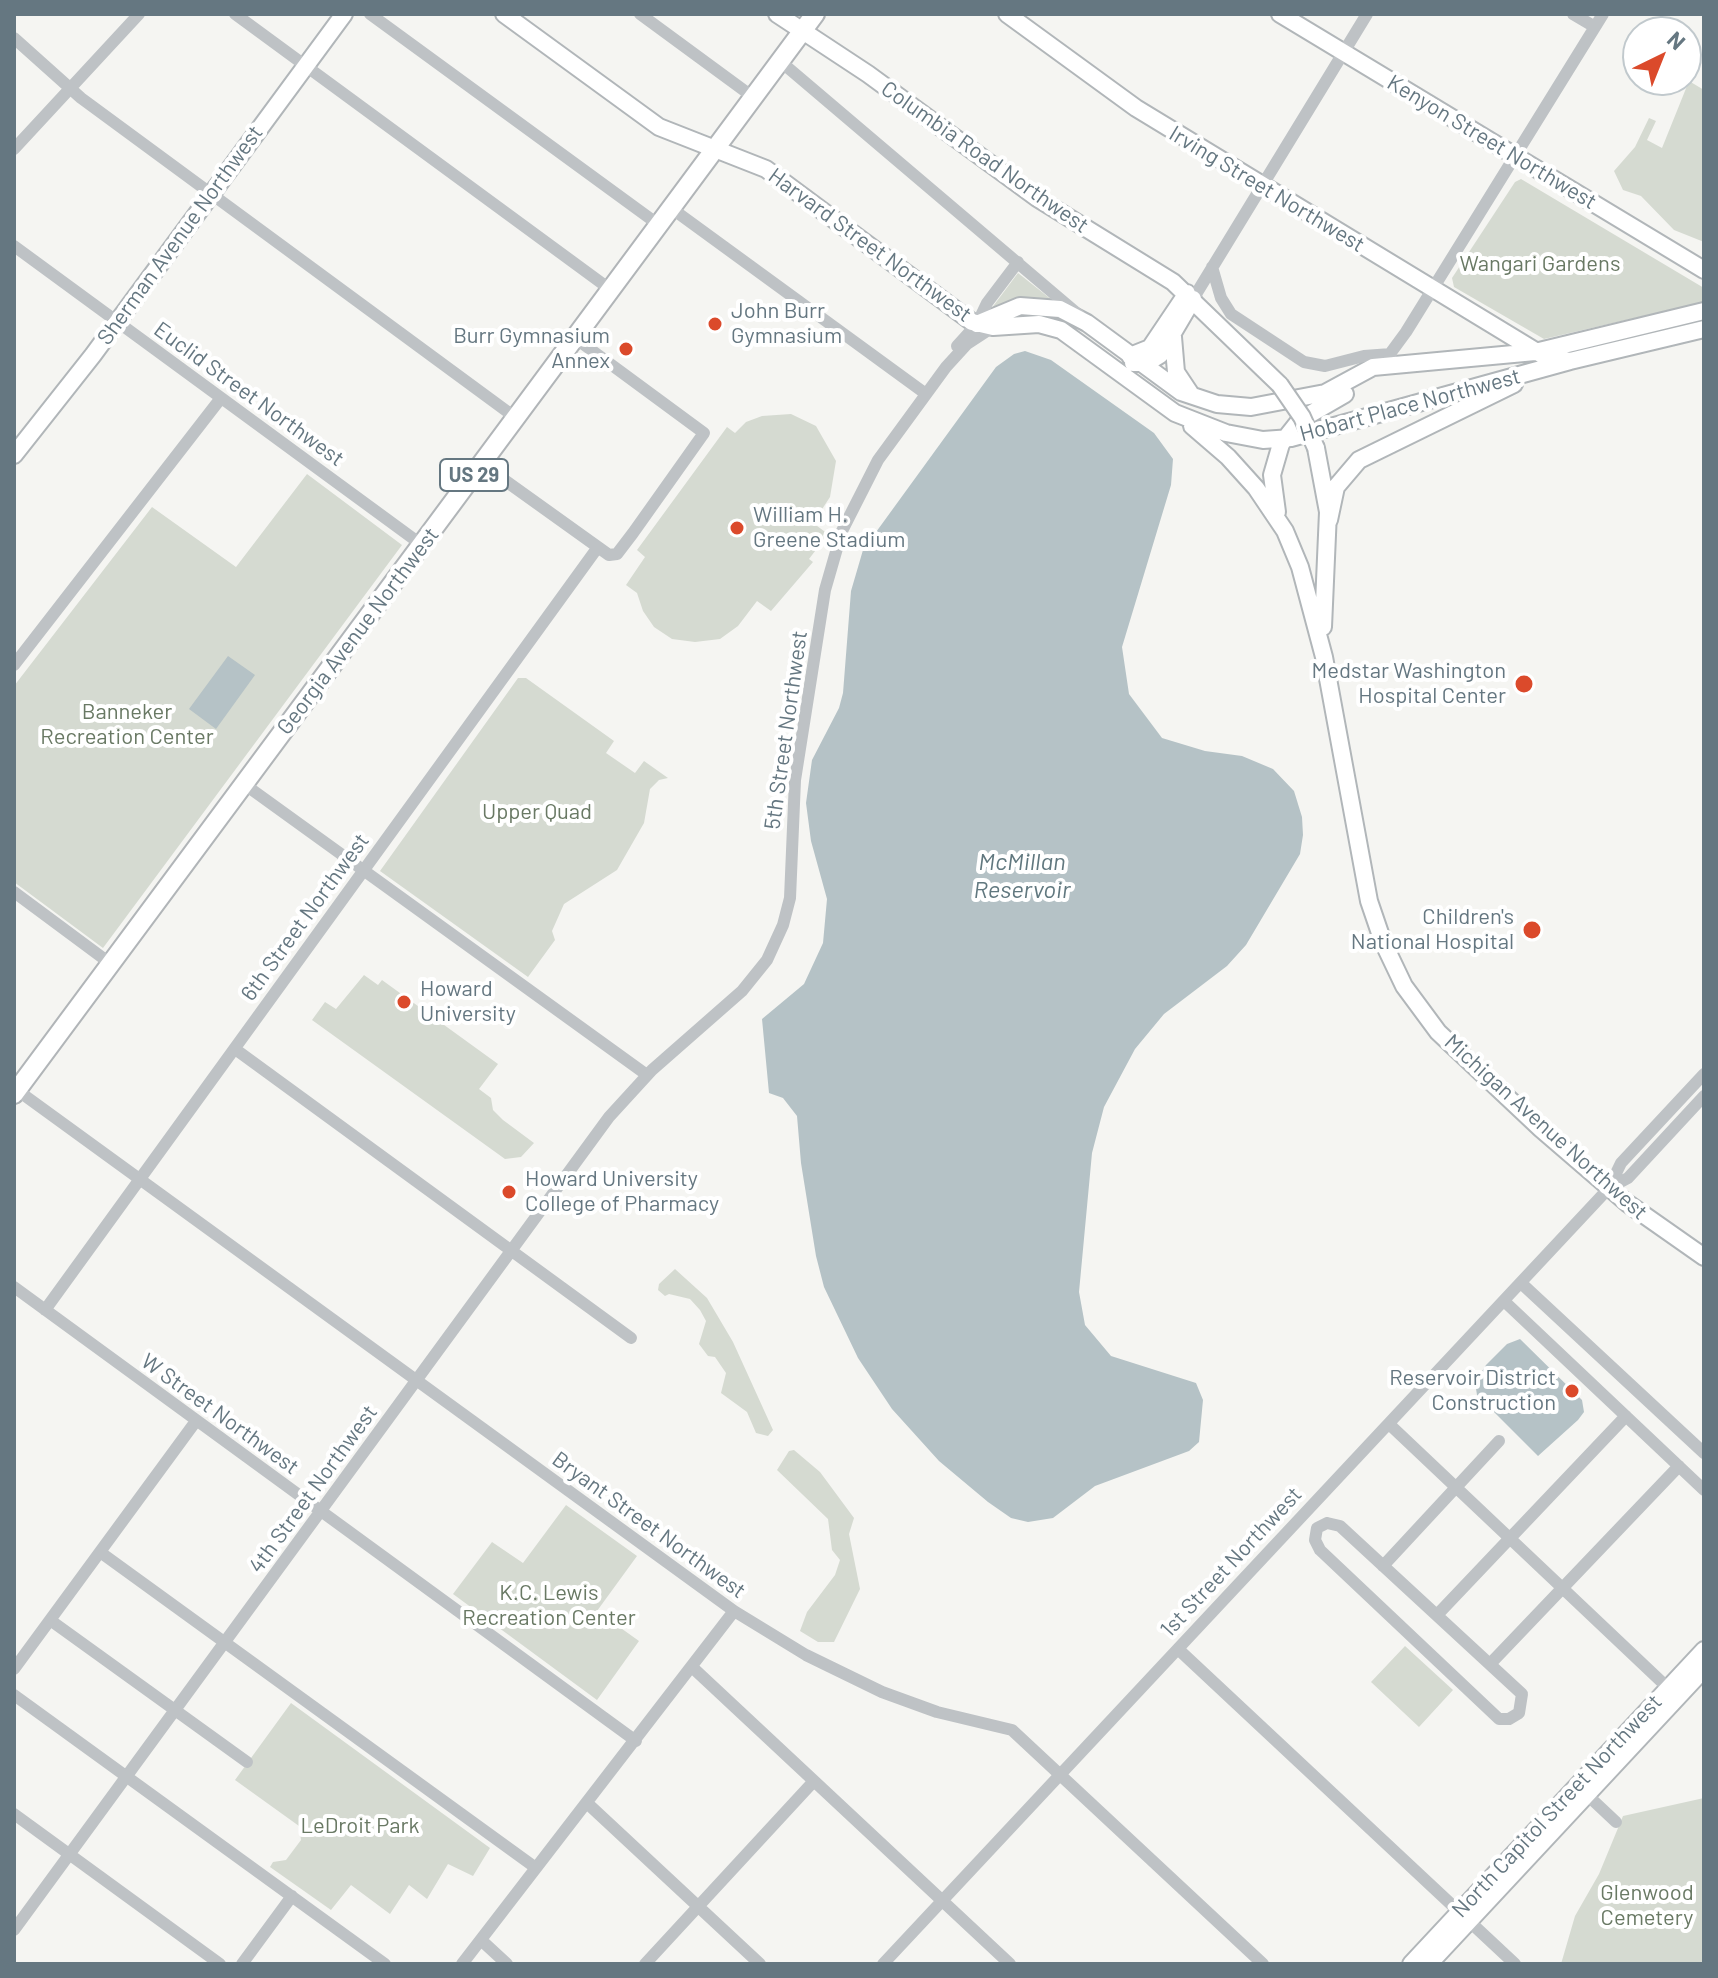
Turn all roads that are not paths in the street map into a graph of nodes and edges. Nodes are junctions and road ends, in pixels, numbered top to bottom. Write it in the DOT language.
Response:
graph roads {
  1 [pos="139,14"];
  2 [pos="235,14"];
  3 [pos="344,14"];
  4 [pos="370,14"];
  5 [pos="504,14"];
  6 [pos="640,14"];
  7 [pos="777,14"];
  8 [pos="815,14"];
  9 [pos="1007,14"];
  10 [pos="1280,14"];
  11 [pos="1367,14"];
  12 [pos="1573,14"];
  13 [pos="1603,14"];
  14 [pos="1595,27"];
  15 [pos="802,32"];
  16 [pos="14,38"];
  17 [pos="1344,53"];
  18 [pos="780,61"];
  19 [pos="305,65"];
  20 [pos="70,89"];
  21 [pos="753,97"];
  22 [pos="14,149"];
  23 [pos="715,149"];
  24 [pos="1515,156"];
  25 [pos="1261,185"];
  26 [pos="211,193"];
  27 [pos="671,208"];
  28 [pos="659,225"];
  29 [pos="14,246"];
  30 [pos="1018,262"];
  31 [pos="1212,267"];
  32 [pos="1704,270"];
  33 [pos="1432,288"];
  34 [pos="611,290"];
  35 [pos="1190,296"];
  36 [pos="1704,311"];
  37 [pos="117,322"];
  38 [pos="1087,323"];
  39 [pos="990,326"];
  40 [pos="1704,329"];
  41 [pos="1173,335"];
  42 [pos="575,338"];
  43 [pos="1535,352"];
  44 [pos="1135,360"];
  45 [pos="1386,360"];
  46 [pos="1570,361"];
  47 [pos="1536,371"];
  48 [pos="926,394"];
  49 [pos="221,398"];
  50 [pos="1198,399"];
  51 [pos="1175,413"];
  52 [pos="516,418"];
  53 [pos="1284,439"];
  54 [pos="14,455"];
  55 [pos="482,464"];
  56 [pos="1329,520"];
  57 [pos="1279,521"];
  58 [pos="422,545"];
  59 [pos="598,547"];
  60 [pos="1324,657"];
  61 [pos="14,665"];
  62 [pos="244,784"];
  63 [pos="363,872"];
  64 [pos="14,892"];
  65 [pos="111,964"];
  66 [pos="235,1049"];
  67 [pos="1704,1074"];
  68 [pos="647,1075"];
  69 [pos="15,1092"];
  70 [pos="1704,1096"];
  71 [pos="139,1180"];
  72 [pos="1609,1188"];
  73 [pos="511,1251"];
  74 [pos="1704,1257"];
  75 [pos="1521,1283"];
  76 [pos="14,1287"];
  77 [pos="1504,1301"];
  78 [pos="45,1310"];
  79 [pos="631,1338"];
  80 [pos="415,1382"];
  81 [pos="1626,1416"];
  82 [pos="196,1421"];
  83 [pos="1389,1424"];
  84 [pos="1499,1441"];
  85 [pos="1704,1453"];
  86 [pos="1679,1466"];
  87 [pos="1456,1487"];
  88 [pos="1704,1490"];
  89 [pos="321,1512"];
  90 [pos="1303,1515"];
  91 [pos="1317,1528"];
  92 [pos="1510,1538"];
  93 [pos="100,1552"];
  94 [pos="1383,1566"];
  95 [pos="1562,1588"];
  96 [pos="734,1611"];
  97 [pos="1437,1615"];
  98 [pos="50,1620"];
  99 [pos="226,1643"];
  100 [pos="1178,1649"];
  101 [pos="1702,1662"];
  102 [pos="1490,1664"];
  103 [pos="692,1667"];
  104 [pos="14,1669"];
  105 [pos="1667,1687"];
  106 [pos="14,1695"];
  107 [pos="176,1711"];
  108 [pos="636,1741"];
  109 [pos="247,1762"];
  110 [pos="1060,1775"];
  111 [pos="128,1777"];
  112 [pos="814,1781"];
  113 [pos="1582,1790"];
  114 [pos="587,1803"];
  115 [pos="14,1814"];
  116 [pos="1616,1822"];
  117 [pos="69,1854"];
  118 [pos="536,1868"];
  119 [pos="292,1896"];
  120 [pos="942,1901"];
  121 [pos="698,1907"];
  122 [pos="1464,1916"];
  123 [pos="14,1930"];
  124 [pos="481,1940"];
  125 [pos="220,1964"];
  126 [pos="242,1964"];
  127 [pos="385,1964"];
  128 [pos="462,1964"];
  129 [pos="507,1964"];
  130 [pos="645,1964"];
  131 [pos="760,1964"];
  132 [pos="883,1964"];
  133 [pos="1010,1964"];
  134 [pos="1263,1964"];
  135 [pos="1411,1964"];
  136 [pos="1429,1964"];
  137 [pos="1515,1964"];
  1 -- 20 [label="street"];
  2 -- 19 [label="street"];
  3 -- 19 [label="main road, Sherman Avenue Northwest"];
  4 -- 28 [label="street"];
  5 -- 23 [label="main road, Harvard Street Northwest"];
  6 -- 21 [label="street"];
  7 -- 15 [label="main road, Columbia Road Northwest"];
  8 -- 15 [label="highway, Georgia Avenue Northwest / US 29"];
  9 -- 25 [label="main road, Irving Street Northwest"];
  10 -- 17 [label="main road, Kenyon Street Northwest"];
  11 -- 17 [label="street"];
  12 -- 14 [label="street"];
  13 -- 14 [label="street"];
  14 -- 24 [label="street"];
  15 -- 18 [label="highway, Georgia Avenue Northwest / US 29"];
  15 -- 35 [label="main road, Columbia Road Northwest"];
  16 -- 20 [label="street"];
  17 -- 24 [label="main road, Kenyon Street Northwest"];
  17 -- 25 [label="street"];
  18 -- 21 [label="highway, Georgia Avenue Northwest / US 29"];
  18 -- 30 [label="street, Hobart Place Northwest"];
  19 -- 26 [label="main road, Sherman Avenue Northwest"];
  19 -- 34 [label="street"];
  20 -- 22 [label="street"];
  20 -- 26 [label="street"];
  21 -- 23 [label="highway, Georgia Avenue Northwest / US 29"];
  23 -- 27 [label="highway, Georgia Avenue Northwest / US 29"];
  23 -- 39 [label="main road, Harvard Street Northwest"];
  24 -- 32 [label="main road, Kenyon Street Northwest"];
  24 -- 33 [label="street"];
  25 -- 31 [label="street"];
  25 -- 33 [label="main road, Irving Street Northwest"];
  26 -- 37 [label="main road, Sherman Avenue Northwest"];
  26 -- 52 [label="street"];
  27 -- 28 [label="highway, Georgia Avenue Northwest / US 29"];
  27 -- 48 [label="street"];
  28 -- 34 [label="highway, Georgia Avenue Northwest / US 29"];
  29 -- 37 [label="street, Euclid Street Northwest"];
  30 -- 38 [label="street, Hobart Place Northwest"];
  30 -- 39 [label="street, 5th Street Northwest"];
  31 -- 35 [label="street"];
  31 -- 45 [label="street"];
  33 -- 43 [label="main road, Irving Street Northwest"];
  33 -- 45 [label="street"];
  34 -- 42 [label="highway, Georgia Avenue Northwest / US 29"];
  35 -- 41 [label="main road"];
  35 -- 44 [label="main road"];
  35 -- 56 [label="main road, Michigan Avenue Northwest, bridge"];
  36 -- 43 [label="main road"];
  37 -- 49 [label="street, Euclid Street Northwest"];
  37 -- 54 [label="main road, Sherman Avenue Northwest"];
  38 -- 39 [label="main road, Hobart Place Northwest"];
  38 -- 44 [label="main road, Hobart Place Northwest"];
  39 -- 44 [label="main road"];
  39 -- 48 [label="street, 5th Street Northwest"];
  39 -- 51 [label="main road, Hobart Place Northwest"];
  40 -- 46 [label="main road, Irving Street Northwest"];
  41 -- 44 [label="main road"];
  41 -- 50 [label="main road"];
  42 -- 52 [label="highway, Georgia Avenue Northwest / US 29"];
  42 -- 59 [label="street"];
  43 -- 45 [label="main road, Hobart Place Northwest"];
  43 -- 46 [label="main road, Irving Street Northwest"];
  44 -- 50 [label="main road, Hobart Place Northwest"];
  45 -- 50 [label="main road, Hobart Place Northwest"];
  45 -- 53 [label="main road"];
  46 -- 47 [label="main road, Hobart Place Northwest"];
  47 -- 53 [label="main road, Hobart Place Northwest"];
  47 -- 56 [label="main road"];
  48 -- 68 [label="street, 5th Street Northwest"];
  49 -- 58 [label="street, Euclid Street Northwest"];
  49 -- 61 [label="street"];
  51 -- 53 [label="main road, Hobart Place Northwest"];
  51 -- 57 [label="main road, Michigan Avenue Northwest"];
  52 -- 55 [label="highway, Georgia Avenue Northwest / US 29"];
  53 -- 57 [label="main road"];
  55 -- 58 [label="highway, Georgia Avenue Northwest / US 29"];
  55 -- 59 [label="street"];
  56 -- 60 [label="main road, Michigan Avenue Northwest"];
  57 -- 60 [label="main road, Michigan Avenue Northwest"];
  58 -- 62 [label="highway, Georgia Avenue Northwest / US 29"];
  59 -- 63 [label="street, 6th Street Northwest"];
  60 -- 72 [label="main road, Michigan Avenue Northwest"];
  62 -- 63 [label="street"];
  62 -- 65 [label="highway, Georgia Avenue Northwest / US 29"];
  63 -- 66 [label="street, 6th Street Northwest"];
  63 -- 68 [label="street"];
  64 -- 65 [label="street"];
  65 -- 69 [label="highway, Georgia Avenue Northwest / US 29"];
  66 -- 71 [label="street, 6th Street Northwest"];
  66 -- 73 [label="street"];
  67 -- 72 [label="street, 1st Street Northwest"];
  68 -- 73 [label="street, 4th Street Northwest"];
  69 -- 71 [label="street, Bryant Street Northwest"];
  70 -- 72 [label="street, 1st Street Northwest"];
  71 -- 78 [label="street, 6th Street Northwest"];
  71 -- 80 [label="street, Bryant Street Northwest"];
  72 -- 74 [label="main road, Michigan Avenue Northwest"];
  72 -- 75 [label="street, 1st Street Northwest"];
  73 -- 79 [label="street"];
  73 -- 80 [label="street, 4th Street Northwest"];
  75 -- 77 [label="street, 1st Street Northwest"];
  75 -- 85 [label="street"];
  76 -- 78 [label="street, W Street Northwest"];
  77 -- 81 [label="street"];
  77 -- 83 [label="street, 1st Street Northwest"];
  78 -- 82 [label="street, W Street Northwest"];
  80 -- 89 [label="street, 4th Street Northwest"];
  80 -- 96 [label="street, Bryant Street Northwest"];
  81 -- 86 [label="street"];
  81 -- 92 [label="street"];
  82 -- 89 [label="street, W Street Northwest"];
  82 -- 93 [label="street"];
  83 -- 87 [label="street"];
  83 -- 90 [label="street, 1st Street Northwest"];
  84 -- 87 [label="street"];
  86 -- 88 [label="street"];
  86 -- 95 [label="street"];
  87 -- 92 [label="street"];
  87 -- 94 [label="street"];
  89 -- 99 [label="street, 4th Street Northwest"];
  89 -- 108 [label="street, W Street Northwest"];
  90 -- 91 [label="street"];
  90 -- 100 [label="street, 1st Street Northwest"];
  91 -- 94 [label="street"];
  91 -- 102 [label="street"];
  92 -- 95 [label="street"];
  92 -- 97 [label="street"];
  93 -- 98 [label="street"];
  93 -- 99 [label="street"];
  94 -- 97 [label="street"];
  95 -- 102 [label="street"];
  95 -- 105 [label="street"];
  96 -- 103 [label="street"];
  96 -- 110 [label="street, Bryant Street Northwest"];
  97 -- 102 [label="street"];
  98 -- 104 [label="street"];
  98 -- 107 [label="street"];
  99 -- 107 [label="street, 4th Street Northwest"];
  99 -- 118 [label="street"];
  100 -- 110 [label="street, 1st Street Northwest"];
  100 -- 122 [label="street"];
  101 -- 105 [label="main road, North Capitol Street Northwest"];
  101 -- 113 [label="main road"];
  103 -- 108 [label="street"];
  103 -- 112 [label="street"];
  105 -- 113 [label="main road, North Capitol Street Northwest"];
  106 -- 111 [label="street"];
  107 -- 109 [label="street"];
  107 -- 111 [label="street, 4th Street Northwest"];
  108 -- 114 [label="street"];
  110 -- 120 [label="street, 1st Street Northwest"];
  110 -- 134 [label="street, Bryant Street Northwest"];
  111 -- 117 [label="street, 4th Street Northwest"];
  111 -- 119 [label="street"];
  112 -- 120 [label="street"];
  112 -- 121 [label="street"];
  113 -- 116 [label="street"];
  113 -- 122 [label="main road"];
  114 -- 118 [label="street"];
  114 -- 121 [label="street"];
  115 -- 117 [label="street"];
  117 -- 123 [label="street, 4th Street Northwest"];
  117 -- 125 [label="street"];
  118 -- 124 [label="street"];
  119 -- 126 [label="street"];
  119 -- 127 [label="street"];
  120 -- 132 [label="street, 1st Street Northwest"];
  120 -- 133 [label="street"];
  121 -- 130 [label="street"];
  121 -- 131 [label="street"];
  122 -- 135 [label="main road, North Capitol Street Northwest"];
  122 -- 136 [label="main road"];
  122 -- 137 [label="street"];
  124 -- 128 [label="street"];
  124 -- 129 [label="street"];
}
